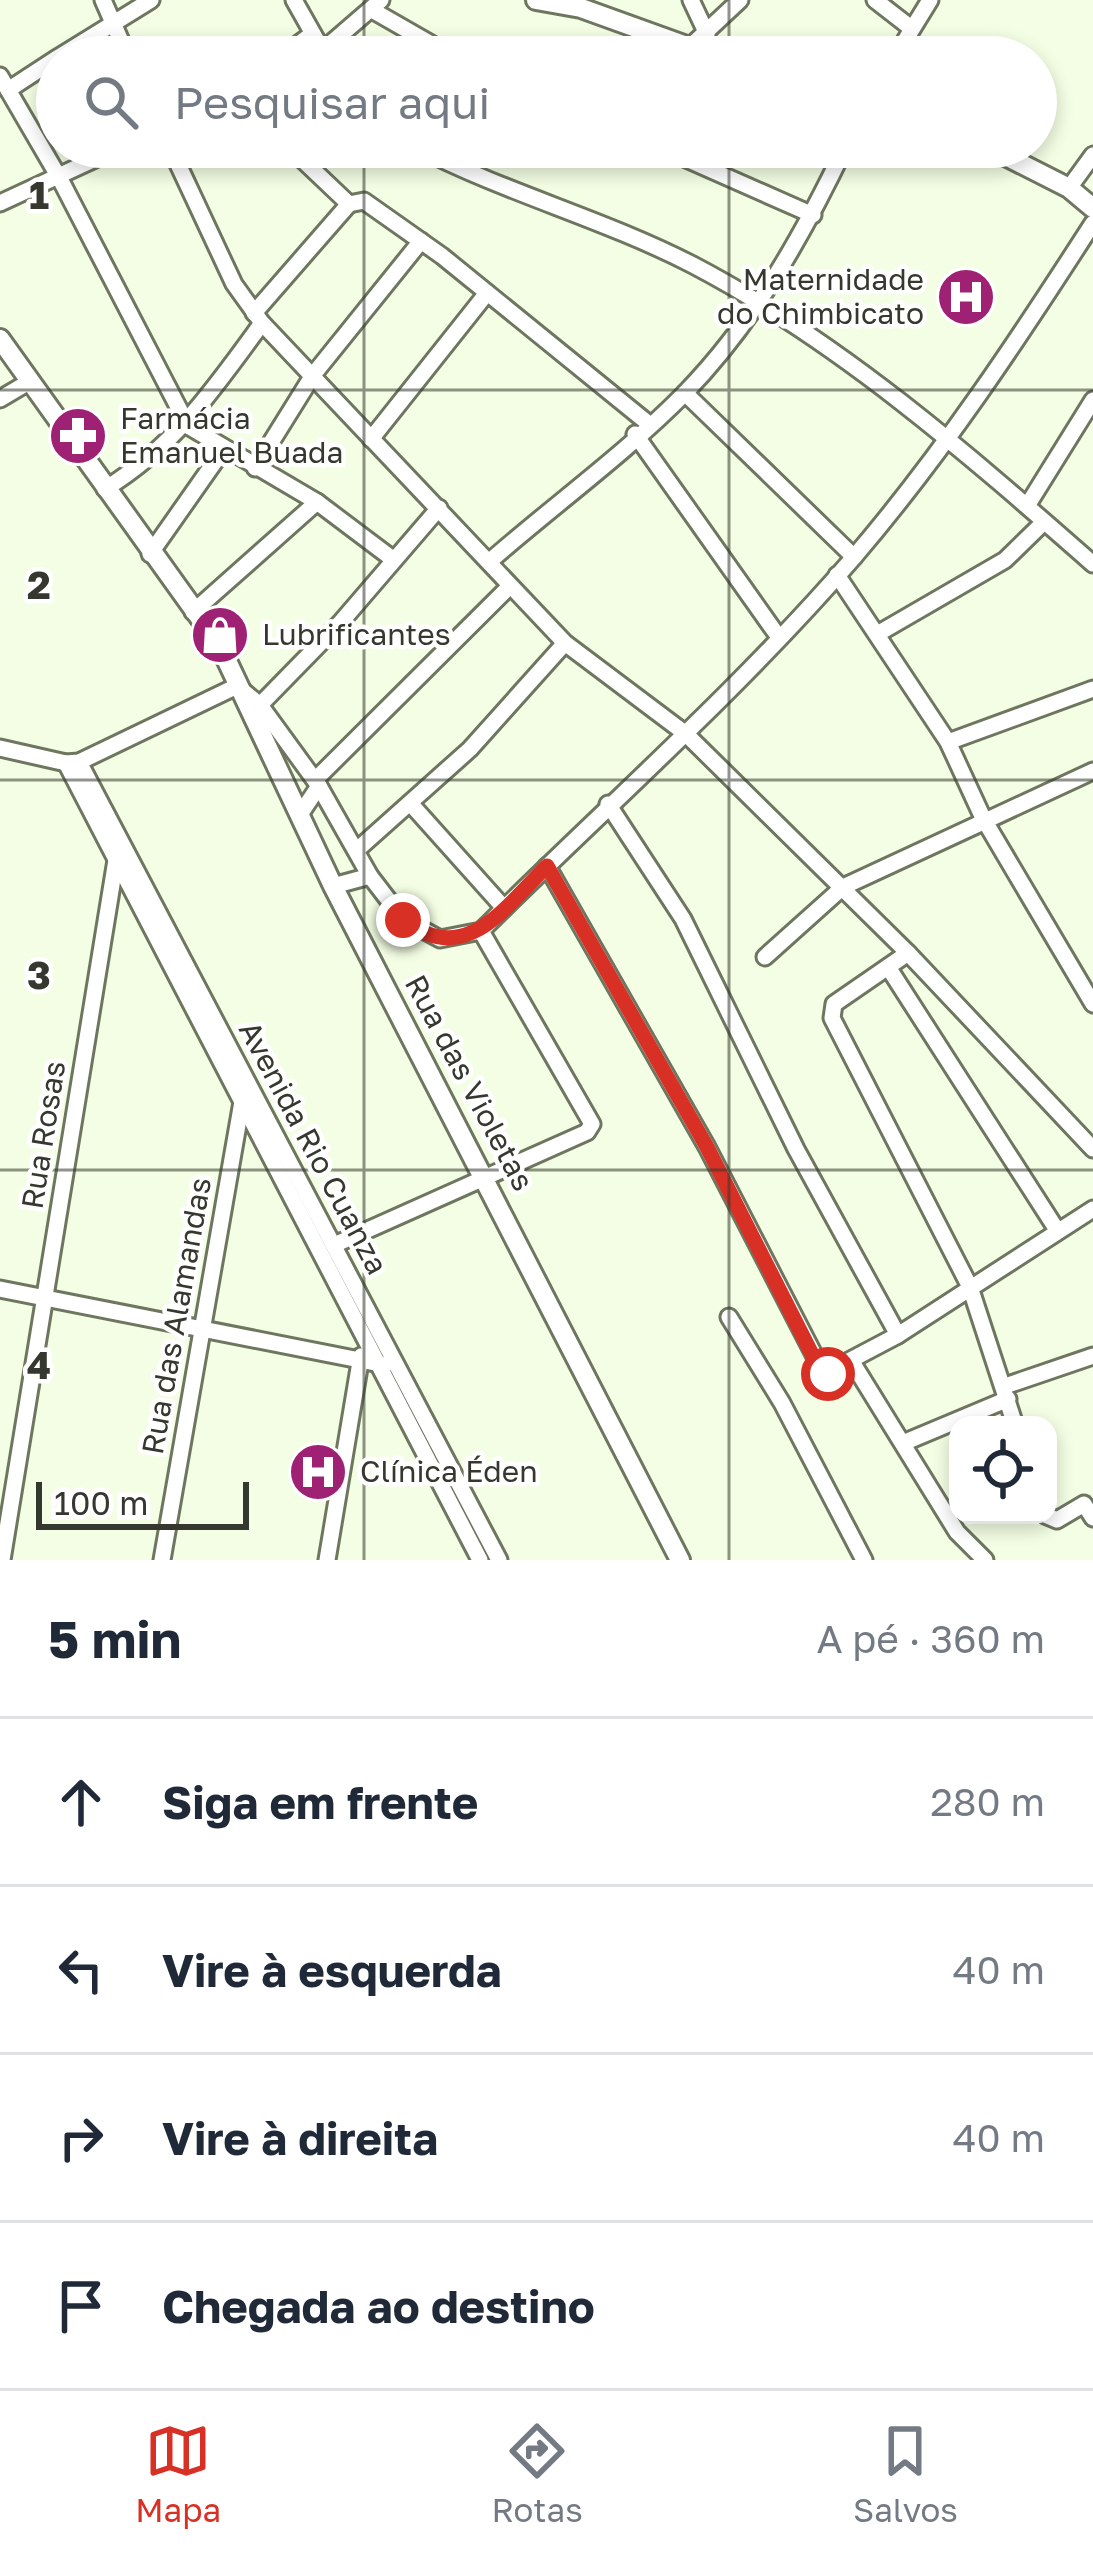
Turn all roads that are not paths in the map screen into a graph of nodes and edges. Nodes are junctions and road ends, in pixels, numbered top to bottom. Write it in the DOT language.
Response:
graph roads {
  1 [pos="103,0"];
  2 [pos="151,0"];
  3 [pos="294,0"];
  4 [pos="536,0"];
  5 [pos="691,0"];
  6 [pos="740,0"];
  7 [pos="875,0"];
  8 [pos="931,0"];
  9 [pos="376,5"];
  10 [pos="111,22"];
  11 [pos="312,34"];
  12 [pos="90,36"];
  13 [pos="118,36"];
  14 [pos="309,36"];
  15 [pos="343,36"];
  16 [pos="422,36"];
  17 [pos="688,36"];
  18 [pos="699,36"];
  19 [pos="703,36"];
  20 [pos="898,36"];
  21 [pos="910,36"];
  22 [pos="36,68"];
  23 [pos="4,83"];
  24 [pos="36,137"];
  25 [pos="1093,155"];
  26 [pos="54,168"];
  27 [pos="82,168"];
  28 [pos="181,168"];
  29 [pos="311,168"];
  30 [pos="466,168"];
  31 [pos="707,168"];
  32 [pos="835,168"];
  33 [pos="1029,168"];
  34 [pos="61,179"];
  35 [pos="1069,188"];
  36 [pos="0,203"];
  37 [pos="350,204"];
  38 [pos="1093,208"];
  39 [pos="813,214"];
  40 [pos="1093,223"];
  41 [pos="421,242"];
  42 [pos="488,293"];
  43 [pos="758,303"];
  44 [pos="258,318"];
  45 [pos="0,339"];
  46 [pos="314,375"];
  47 [pos="27,382"];
  48 [pos="685,393"];
  49 [pos="0,399"];
  50 [pos="1093,400"];
  51 [pos="188,426"];
  52 [pos="642,429"];
  53 [pos="949,438"];
  54 [pos="371,439"];
  55 [pos="223,449"];
  56 [pos="255,468"];
  57 [pos="105,489"];
  58 [pos="316,502"];
  59 [pos="1027,506"];
  60 [pos="439,508"];
  61 [pos="1045,522"];
  62 [pos="150,554"];
  63 [pos="854,556"];
  64 [pos="394,560"];
  65 [pos="490,561"];
  66 [pos="1093,564"];
  67 [pos="837,575"];
  68 [pos="510,586"];
  69 [pos="193,612"];
  70 [pos="879,634"];
  71 [pos="778,636"];
  72 [pos="565,643"];
  73 [pos="237,686"];
  74 [pos="1093,689"];
  75 [pos="254,710"];
  76 [pos="686,734"];
  77 [pos="948,742"];
  78 [pos="0,748"];
  79 [pos="71,764"];
  80 [pos="1093,771"];
  81 [pos="317,783"];
  82 [pos="410,803"];
  83 [pos="608,804"];
  84 [pos="299,816"];
  85 [pos="983,818"];
  86 [pos="358,849"];
  87 [pos="116,860"];
  88 [pos="547,866"];
  89 [pos="370,875"];
  90 [pos="333,886"];
  91 [pos="843,887"];
  92 [pos="504,908"];
  93 [pos="481,931"];
  94 [pos="908,952"];
  95 [pos="765,957"];
  96 [pos="888,967"];
  97 [pos="1093,1004"];
  98 [pos="245,1090"];
  99 [pos="1093,1149"];
  100 [pos="484,1175"];
  101 [pos="1093,1209"];
  102 [pos="1057,1230"];
  103 [pos="334,1245"];
  104 [pos="970,1287"];
  105 [pos="0,1289"];
  106 [pos="45,1299"];
  107 [pos="729,1317"];
  108 [pos="201,1326"];
  109 [pos="898,1335"];
  110 [pos="1093,1355"];
  111 [pos="362,1356"];
  112 [pos="852,1362"];
  113 [pos="380,1363"];
  114 [pos="399,1370"];
  115 [pos="1006,1392"];
  116 [pos="1013,1416"];
  117 [pos="903,1443"];
  118 [pos="1093,1518"];
  119 [pos="1057,1520"];
  120 [pos="2,1560"];
  121 [pos="162,1560"];
  122 [pos="327,1560"];
  123 [pos="480,1560"];
  124 [pos="499,1560"];
  125 [pos="680,1560"];
  126 [pos="864,1560"];
  127 [pos="985,1560"];
  1 -- 10 [label="street"];
  2 -- 10 [label="street"];
  3 -- 11 [label="street"];
  4 -- 17 [label="street"];
  5 -- 18 [label="street"];
  6 -- 19 [label="street"];
  7 -- 20 [label="street"];
  8 -- 21 [label="street"];
  9 -- 15 [label="street"];
  9 -- 16 [label="street"];
  10 -- 12 [label="street"];
  10 -- 13 [label="street"];
  11 -- 14 [label="street"];
  22 -- 23 [label="street"];
  23 -- 24 [label="street"];
  25 -- 35 [label="street"];
  26 -- 34 [label="street"];
  27 -- 34 [label="street"];
  28 -- 44 [label="street"];
  29 -- 37 [label="street"];
  30 -- 43 [label="street"];
  31 -- 39 [label="street"];
  32 -- 39 [label="street"];
  33 -- 35 [label="street"];
  34 -- 36 [label="street"];
  34 -- 51 [label="street"];
  35 -- 38 [label="street"];
  37 -- 41 [label="street"];
  37 -- 44 [label="street"];
  39 -- 43 [label="street"];
  40 -- 53 [label="street"];
  41 -- 42 [label="street"];
  41 -- 46 [label="street"];
  42 -- 52 [label="street"];
  42 -- 54 [label="street"];
  43 -- 48 [label="street"];
  43 -- 53 [label="street"];
  44 -- 46 [label="street"];
  44 -- 51 [label="street"];
  45 -- 47 [label="street, Rua das Violetas"];
  46 -- 54 [label="street"];
  46 -- 56 [label="street"];
  47 -- 49 [label="street"];
  47 -- 57 [label="street, Rua das Violetas"];
  48 -- 52 [label="street"];
  48 -- 63 [label="street"];
  50 -- 59 [label="street"];
  51 -- 55 [label="street"];
  51 -- 57 [label="street"];
  52 -- 65 [label="street"];
  52 -- 71 [label="street"];
  53 -- 59 [label="street"];
  53 -- 63 [label="street"];
  54 -- 60 [label="street"];
  55 -- 56 [label="street"];
  55 -- 62 [label="street"];
  56 -- 58 [label="street"];
  57 -- 62 [label="street, Rua das Violetas"];
  58 -- 64 [label="street"];
  58 -- 69 [label="street"];
  59 -- 61 [label="street"];
  60 -- 64 [label="street"];
  60 -- 65 [label="street"];
  61 -- 66 [label="street"];
  61 -- 70 [label="street"];
  62 -- 69 [label="street, Rua das Violetas"];
  63 -- 67 [label="street"];
  64 -- 75 [label="street"];
  65 -- 68 [label="street"];
  67 -- 70 [label="street"];
  67 -- 71 [label="street"];
  68 -- 72 [label="street"];
  68 -- 81 [label="street"];
  69 -- 73 [label="street, Rua das Violetas"];
  70 -- 77 [label="street"];
  71 -- 76 [label="street"];
  72 -- 76 [label="street"];
  72 -- 82 [label="street"];
  73 -- 75 [label="street, Rua das Violetas"];
  73 -- 79 [label="street"];
  74 -- 77 [label="street"];
  75 -- 81 [label="street"];
  75 -- 84 [label="street, Rua das Violetas"];
  76 -- 83 [label="street"];
  76 -- 91 [label="street"];
  77 -- 85 [label="street"];
  78 -- 79 [label="street"];
  79 -- 87 [label="street"];
  79 -- 98 [label="street, Avenida Rio Cuanza"];
  80 -- 85 [label="street"];
  81 -- 84 [label="street"];
  81 -- 86 [label="street"];
  82 -- 86 [label="street"];
  82 -- 92 [label="street"];
  83 -- 88 [label="street"];
  83 -- 109 [label="street"];
  84 -- 90 [label="street, Rua das Violetas"];
  85 -- 91 [label="street"];
  85 -- 97 [label="street"];
  86 -- 89 [label="street"];
  87 -- 98 [label="street"];
  87 -- 106 [label="street, Rua Rosas"];
  88 -- 92 [label="street"];
  88 -- 112 [label="street"];
  89 -- 90 [label="street"];
  89 -- 93 [label="street"];
  90 -- 100 [label="street, Rua das Violetas"];
  91 -- 94 [label="street"];
  91 -- 95 [label="street"];
  92 -- 93 [label="street"];
  93 -- 100 [label="street"];
  94 -- 96 [label="street"];
  94 -- 99 [label="street"];
  96 -- 102 [label="street"];
  96 -- 104 [label="street"];
  98 -- 103 [label="street, Avenida Rio Cuanza"];
  98 -- 108 [label="street, Rua das Alamandas"];
  98 -- 113 [label="street"];
  100 -- 103 [label="street"];
  100 -- 125 [label="street, Rua das Violetas"];
  101 -- 102 [label="street"];
  102 -- 104 [label="street"];
  103 -- 114 [label="street, Avenida Rio Cuanza"];
  104 -- 109 [label="street"];
  104 -- 115 [label="street"];
  105 -- 106 [label="street"];
  106 -- 108 [label="street"];
  106 -- 120 [label="street, Rua Rosas"];
  107 -- 126 [label="street"];
  108 -- 111 [label="street"];
  108 -- 121 [label="street, Rua das Alamandas"];
  109 -- 112 [label="street"];
  110 -- 115 [label="street"];
  111 -- 113 [label="street"];
  111 -- 122 [label="street"];
  112 -- 117 [label="street"];
  113 -- 114 [label="street"];
  113 -- 123 [label="street"];
  114 -- 124 [label="street, Avenida Rio Cuanza"];
  115 -- 116 [label="street"];
  115 -- 117 [label="street"];
  117 -- 127 [label="street"];
  118 -- 119 [label="street"];
}
